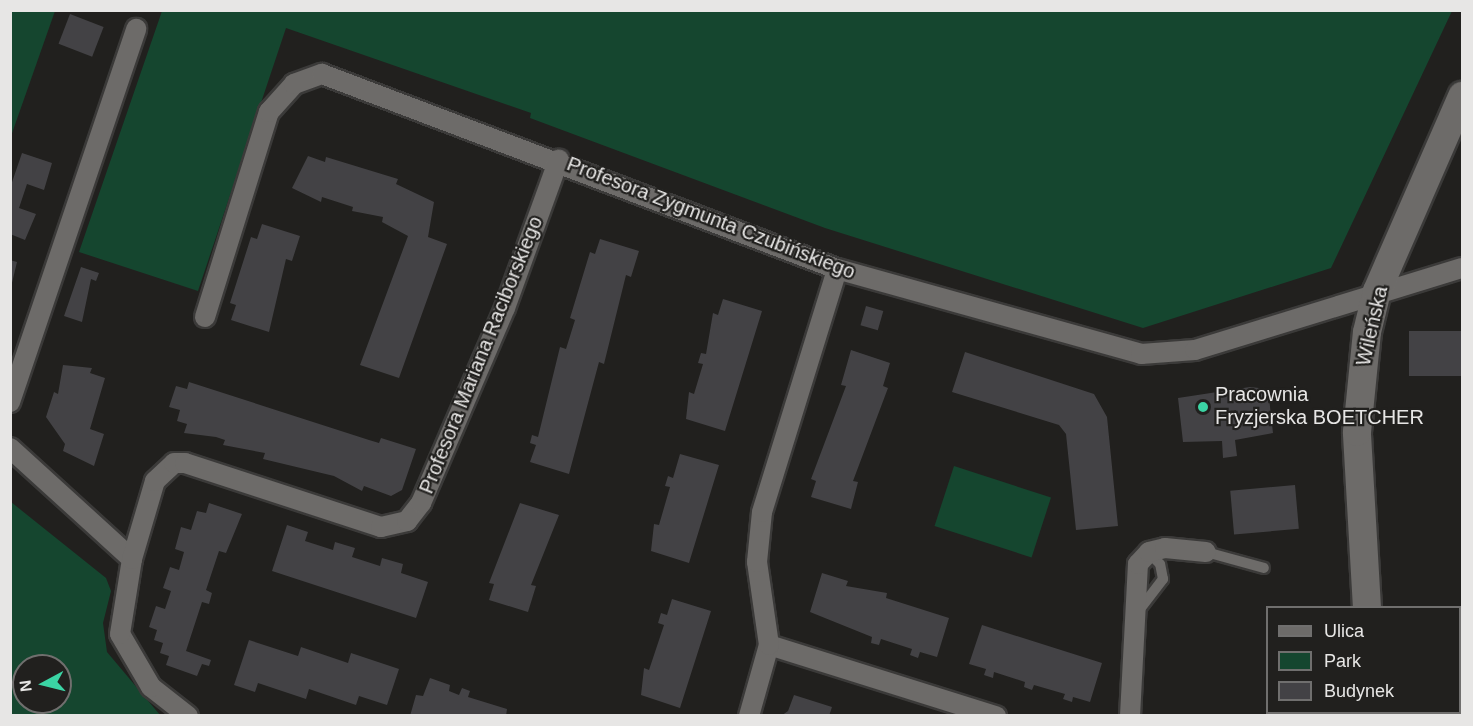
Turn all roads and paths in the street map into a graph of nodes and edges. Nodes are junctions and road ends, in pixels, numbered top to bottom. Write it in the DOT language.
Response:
graph roads {
  1 [pos="136,29"];
  2 [pos="1462,96"];
  3 [pos="559,159"];
  4 [pos="1462,268"];
  5 [pos="837,269"];
  6 [pos="1377,291"];
  7 [pos="205,317"];
  8 [pos="10,402"];
  9 [pos="10,448"];
  10 [pos="1206,552"];
  11 [pos="132,559"];
  12 [pos="1264,568"];
  13 [pos="1366,606"];
  14 [pos="769,645"];
  15 [pos="188,716"];
  16 [pos="749,716"];
  17 [pos="996,716"];
  18 [pos="1130,716"];
  1 -- 8 [label="street"];
  2 -- 6 [label="street, Wileńska"];
  3 -- 5 [label="street, Profesora Zygmunta Czubińskiego"];
  3 -- 7 [label="street, Profesora Zygmunta Czubińskiego"];
  3 -- 11 [label="street, Profesora Mariana Raciborskiego"];
  4 -- 6 [label="street, Profesora Zygmunta Czubińskiego"];
  5 -- 6 [label="street, Profesora Zygmunta Czubińskiego"];
  5 -- 14 [label="street"];
  6 -- 13 [label="street, Wileńska"];
  9 -- 11 [label="street"];
  10 -- 12 [label="lane"];
  10 -- 18 [label="street"];
  11 -- 15 [label="street, Profesora Mariana Raciborskiego"];
  14 -- 16 [label="street"];
  14 -- 17 [label="street"];
}
